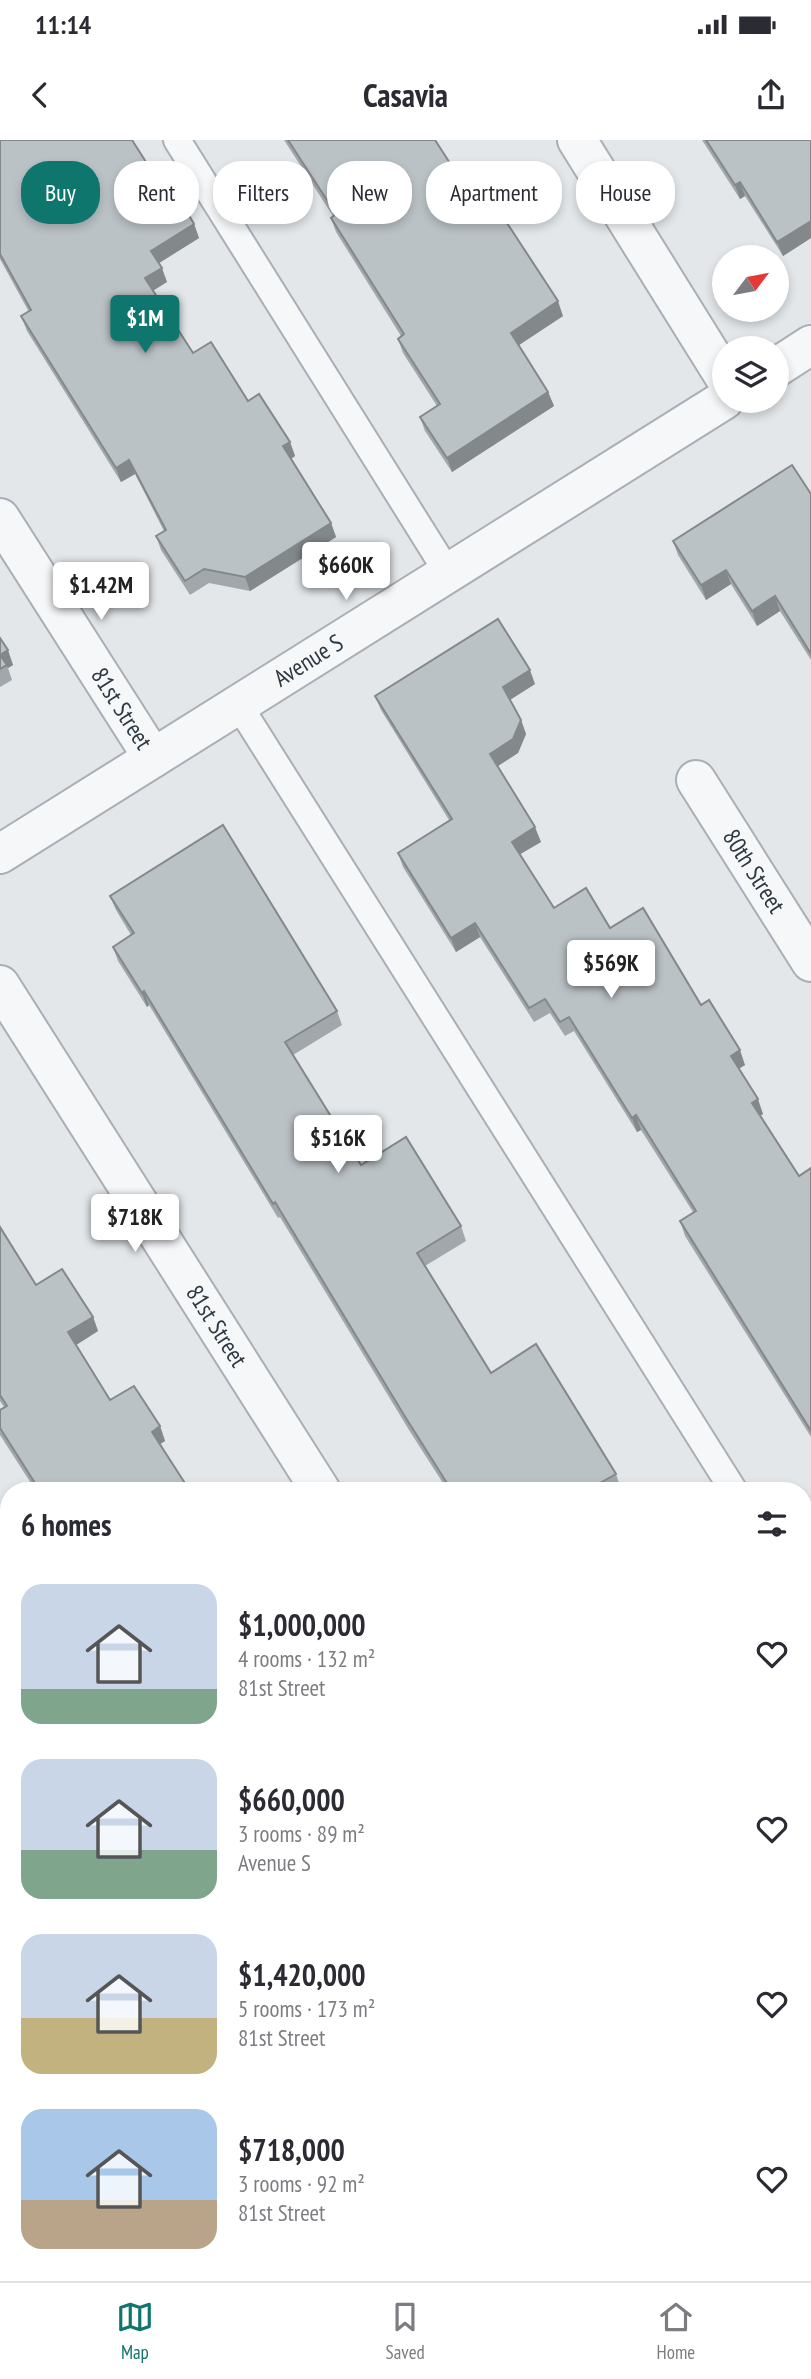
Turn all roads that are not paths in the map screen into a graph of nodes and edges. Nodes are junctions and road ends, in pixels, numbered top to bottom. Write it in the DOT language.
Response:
graph roads {
  1 [pos="177,140"];
  2 [pos="577,140"];
  3 [pos="811,345"];
  4 [pos="712,357"];
  5 [pos="789,359"];
  6 [pos="712,408"];
  7 [pos="0,518"];
  8 [pos="448,573"];
  9 [pos="239,704"];
  10 [pos="153,758"];
  11 [pos="696,780"];
  12 [pos="0,854"];
  13 [pos="811,962"];
  14 [pos="0,985"];
  15 [pos="315,1482"];
  16 [pos="728,1482"];
  1 -- 8 [label="lane"];
  2 -- 4 [label="street"];
  3 -- 5 [label="street"];
  6 -- 8 [label="street, Avenue S"];
  7 -- 10 [label="street, 81st Street"];
  8 -- 9 [label="street, Avenue S"];
  9 -- 10 [label="street, Avenue S"];
  9 -- 16 [label="lane"];
  10 -- 12 [label="street, Avenue S"];
  11 -- 13 [label="street, 80th Street"];
  14 -- 15 [label="street, 81st Street"];
}
